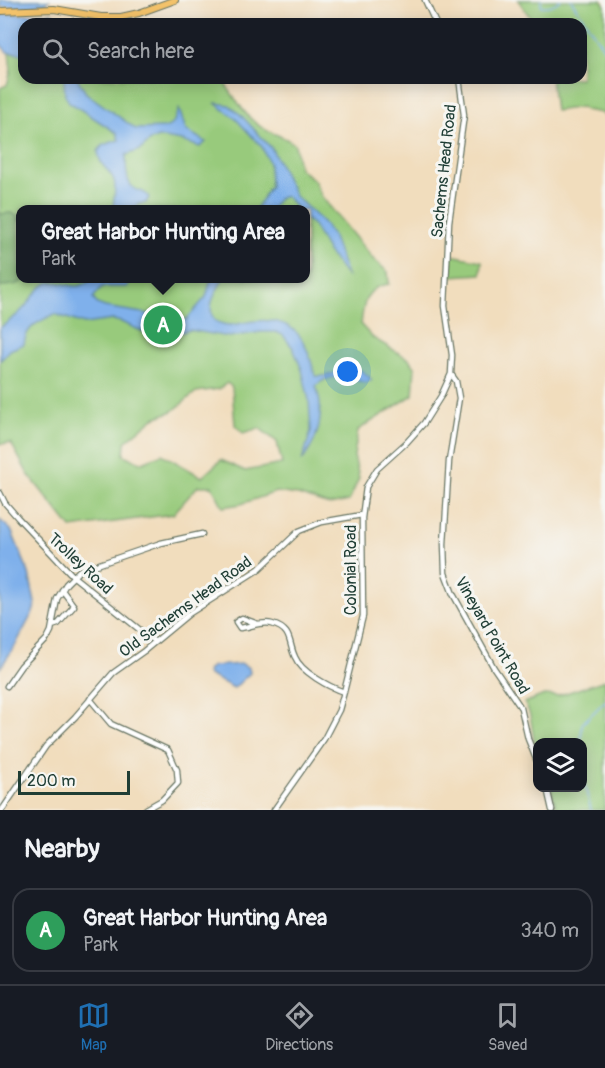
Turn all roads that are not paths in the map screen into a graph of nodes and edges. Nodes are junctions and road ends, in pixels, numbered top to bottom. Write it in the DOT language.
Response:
graph roads {
  1 [pos="175,0"];
  2 [pos="425,0"];
  3 [pos="0,11"];
  4 [pos="433,18"];
  5 [pos="460,84"];
  6 [pos="451,374"];
  7 [pos="0,493"];
  8 [pos="362,515"];
  9 [pos="202,534"];
  10 [pos="74,577"];
  11 [pos="62,591"];
  12 [pos="258,624"];
  13 [pos="52,626"];
  14 [pos="155,642"];
  15 [pos="7,686"];
  16 [pos="344,692"];
  17 [pos="90,699"];
  18 [pos="533,753"];
  19 [pos="548,792"];
  20 [pos="146,809"];
  21 [pos="2,810"];
  22 [pos="274,810"];
  23 [pos="552,810"];
  1 -- 3 [label="main road"];
  2 -- 4 [label="street"];
  5 -- 6 [label="street, Sachems Head Road"];
  6 -- 8 [label="street, Colonial Road"];
  6 -- 18 [label="street, Vineyard Point Road"];
  7 -- 10 [label="street, Trolley Road"];
  8 -- 14 [label="street, Old Sachems Head Road"];
  8 -- 16 [label="street, Colonial Road"];
  9 -- 10 [label="street"];
  10 -- 11 [label="street"];
  10 -- 14 [label="street, Trolley Road"];
  11 -- 13 [label="street"];
  11 -- 13 [label="street"];
  12 -- 16 [label="street"];
  13 -- 15 [label="street"];
  14 -- 17 [label="street, Old Sachems Head Road"];
  16 -- 22 [label="street, Colonial Road"];
  17 -- 20 [label="street"];
  17 -- 21 [label="street, Old Sachems Head Road"];
  19 -- 23 [label="street"];
}
